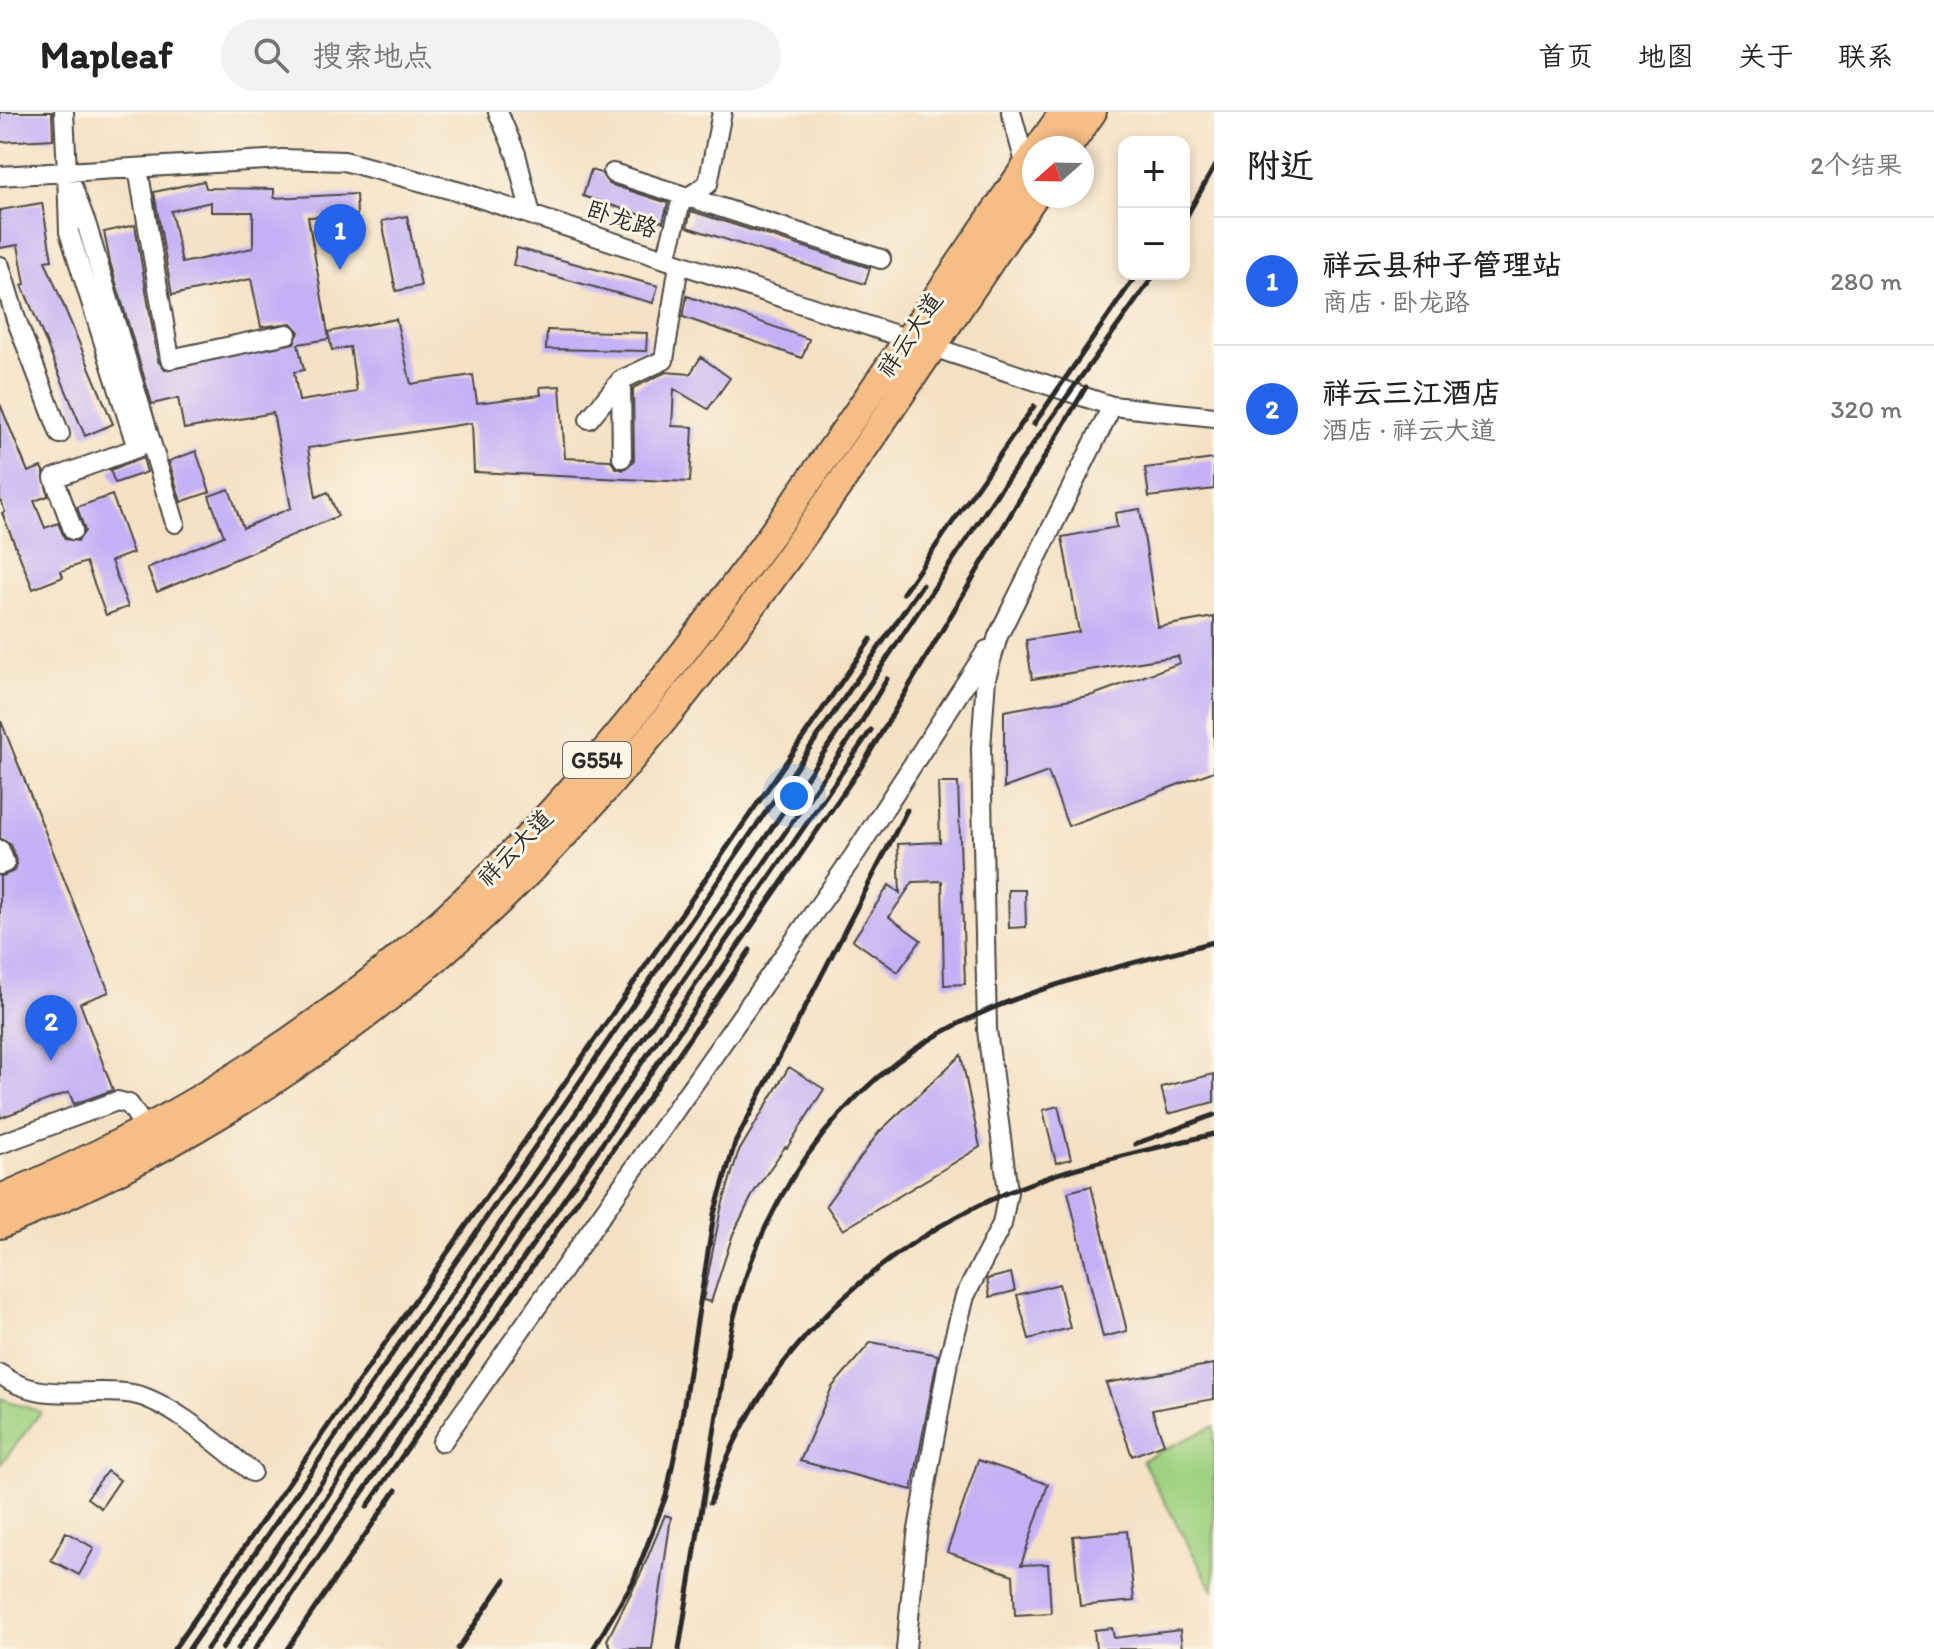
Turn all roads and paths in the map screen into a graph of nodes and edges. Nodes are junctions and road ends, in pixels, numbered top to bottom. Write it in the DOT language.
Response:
graph roads {
  1 [pos="64,112"];
  2 [pos="498,112"];
  3 [pos="722,112"];
  4 [pos="1011,112"];
  5 [pos="1063,112"];
  6 [pos="1093,112"];
  7 [pos="1023,136"];
  8 [pos="1047,136"];
  9 [pos="1076,136"];
  10 [pos="138,168"];
  11 [pos="67,172"];
  12 [pos="613,173"];
  13 [pos="1022,174"];
  14 [pos="0,176"];
  15 [pos="690,196"];
  16 [pos="1026,208"];
  17 [pos="531,215"];
  18 [pos="881,259"];
  19 [pos="673,262"];
  20 [pos="0,266"];
  21 [pos="287,334"];
  22 [pos="920,343"];
  23 [pos="621,380"];
  24 [pos="1112,406"];
  25 [pos="1214,417"];
  26 [pos="589,419"];
  27 [pos="60,434"];
  28 [pos="622,458"];
  29 [pos="175,523"];
  30 [pos="73,530"];
  31 [pos="1003,626"];
  32 [pos="0,850"];
  33 [pos="0,865"];
  34 [pos="146,1129"];
  35 [pos="0,1144"];
  36 [pos="0,1198"];
  37 [pos="0,1225"];
  38 [pos="0,1374"];
  39 [pos="442,1442"];
  40 [pos="252,1472"];
  41 [pos="906,1649"];
  1 -- 11 [label="street"];
  2 -- 17 [label="street"];
  3 -- 15 [label="street"];
  4 -- 7 [label="street"];
  5 -- 8 [label="highway, 祥云大道 / G554"];
  6 -- 9 [label="highway"];
  10 -- 11 [label="street, 卧龙路"];
  10 -- 17 [label="street, 卧龙路"];
  10 -- 21 [label="street"];
  11 -- 14 [label="street, 卧龙路"];
  11 -- 29 [label="street"];
  11 -- 30 [label="street"];
  12 -- 15 [label="street"];
  13 -- 22 [label="highway, 祥云大道 / G554"];
  15 -- 18 [label="street"];
  15 -- 19 [label="street"];
  16 -- 22 [label="highway, 祥云大道 / G554"];
  17 -- 19 [label="street, 卧龙路"];
  19 -- 22 [label="street, 卧龙路"];
  19 -- 23 [label="street"];
  20 -- 27 [label="street"];
  22 -- 24 [label="street, 卧龙路"];
  22 -- 34 [label="highway, 祥云大道 / G554"];
  22 -- 37 [label="highway, 祥云大道 / G554"];
  23 -- 26 [label="street"];
  23 -- 28 [label="street"];
  24 -- 25 [label="street, 卧龙路"];
  24 -- 31 [label="street"];
  31 -- 39 [label="street"];
  31 -- 41 [label="street"];
  32 -- 33 [label="street"];
  34 -- 35 [label="street"];
  34 -- 36 [label="highway, 祥云大道 / G554"];
  38 -- 40 [label="street"];
}
